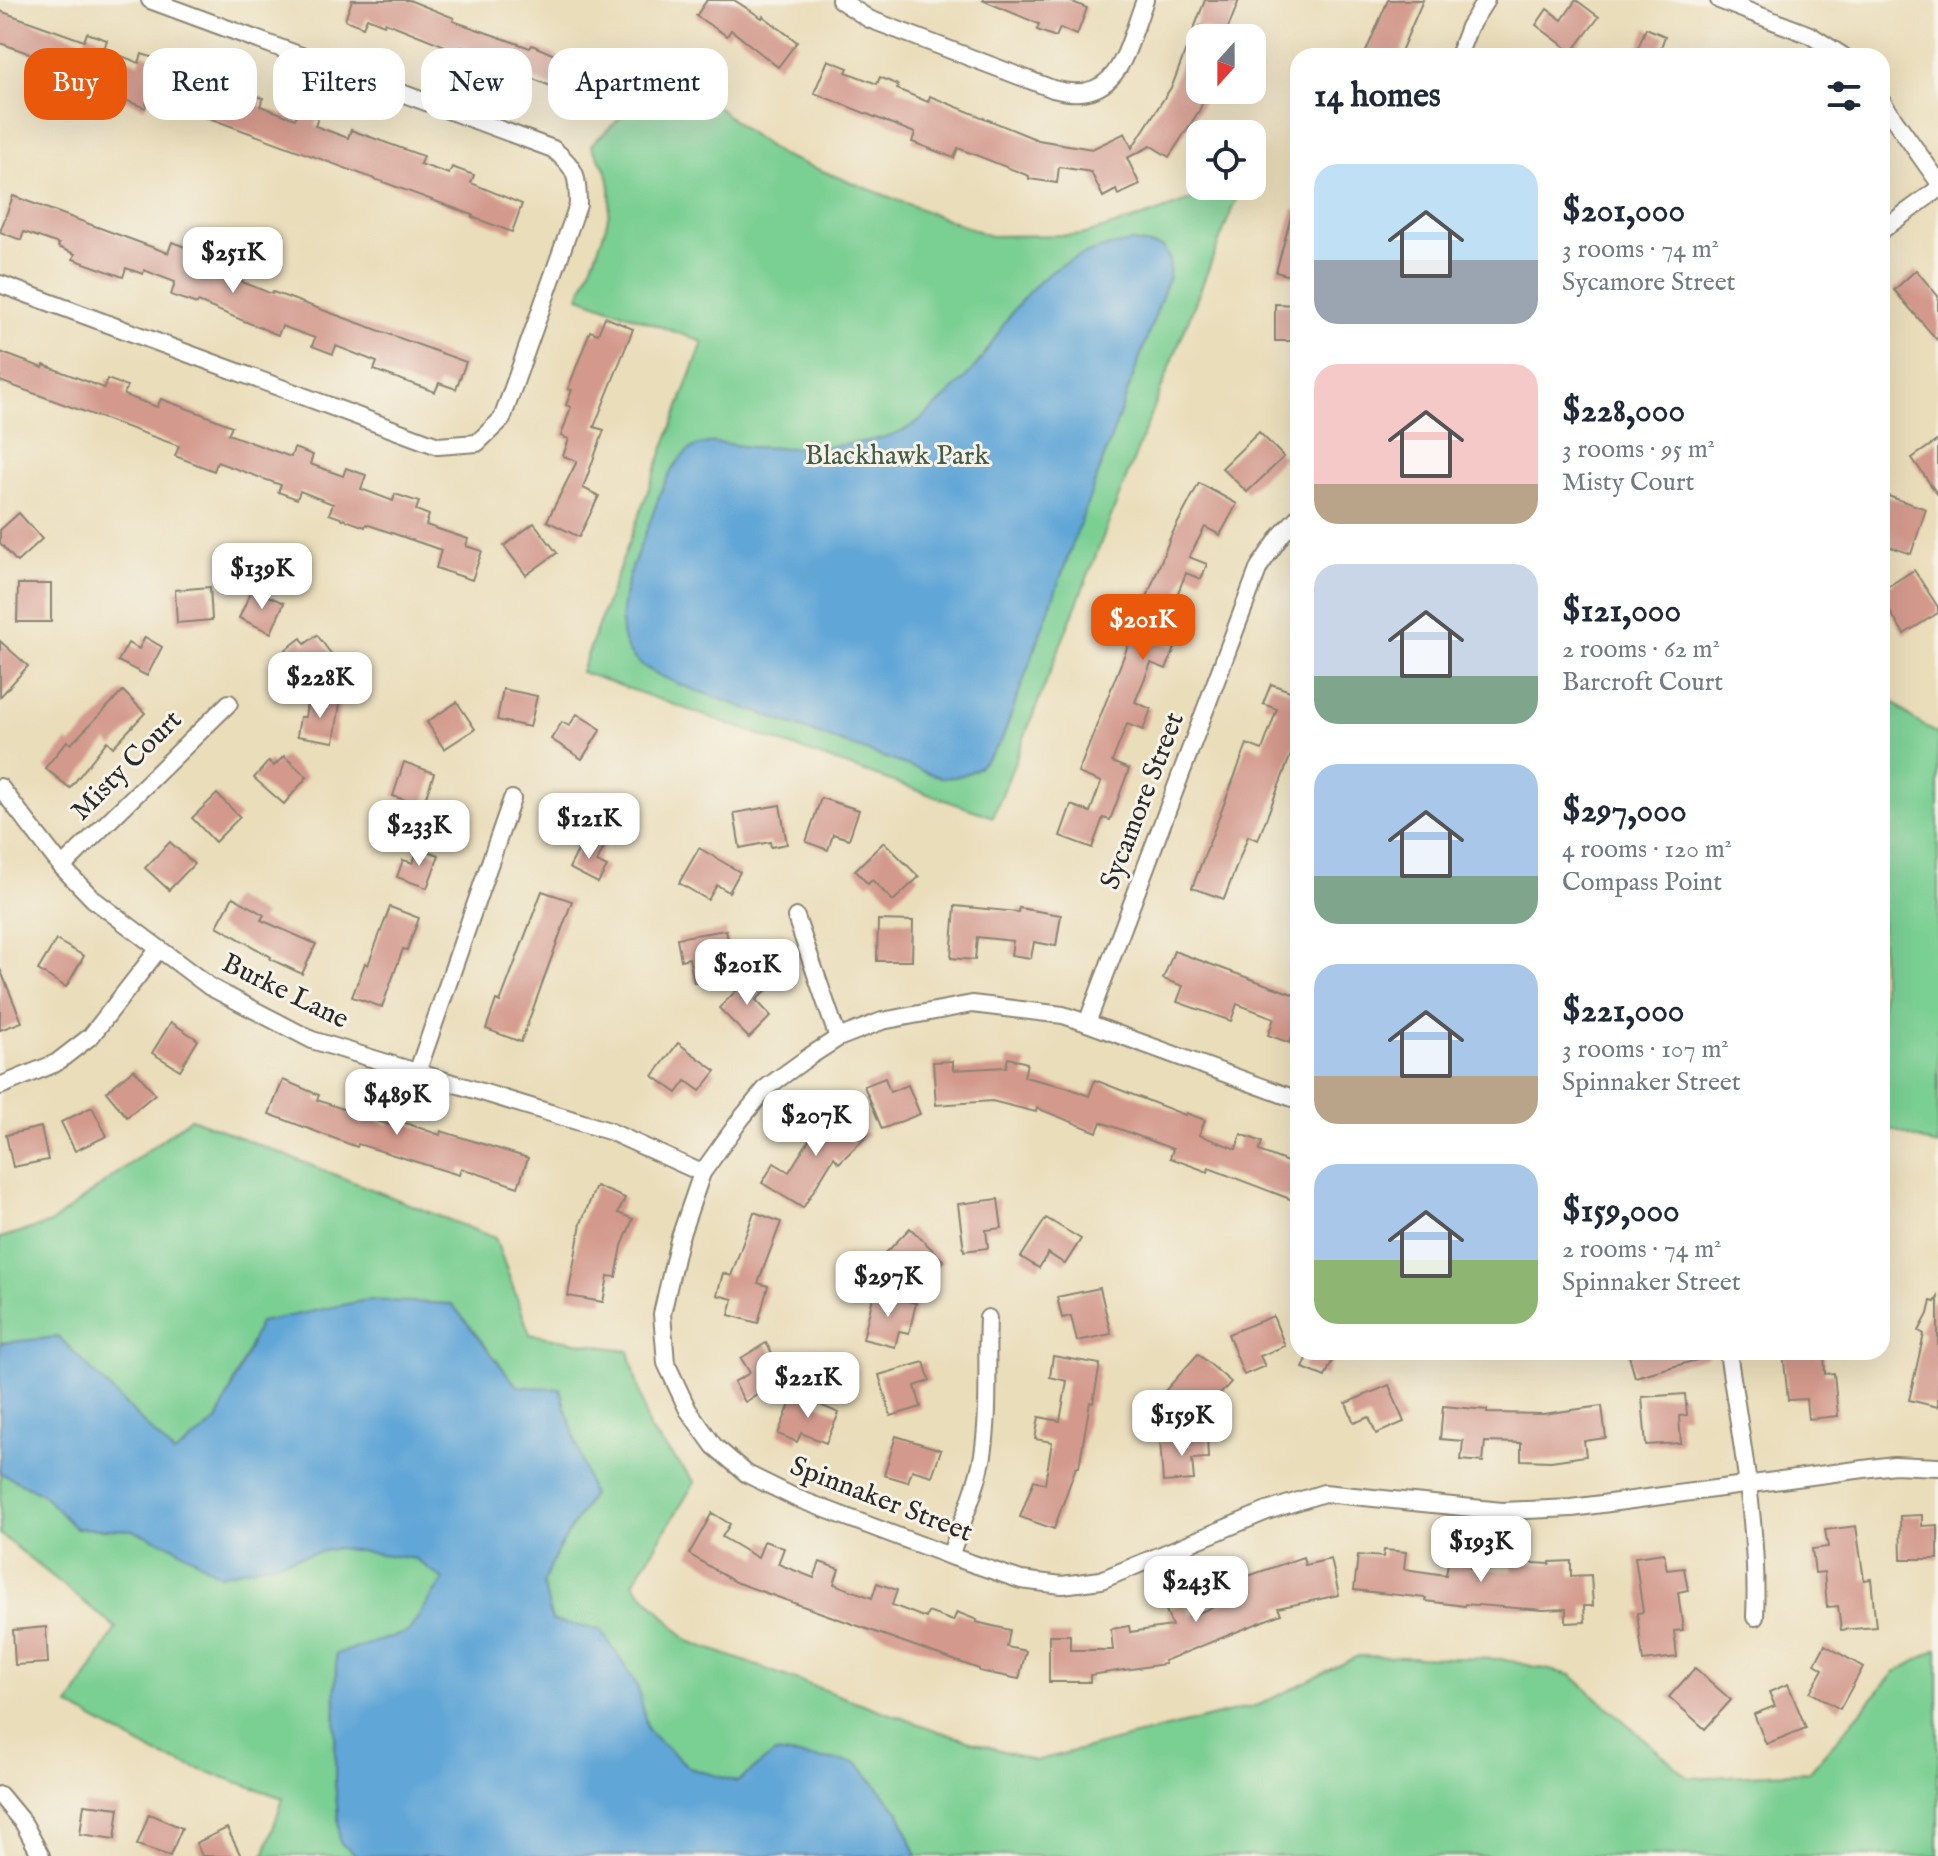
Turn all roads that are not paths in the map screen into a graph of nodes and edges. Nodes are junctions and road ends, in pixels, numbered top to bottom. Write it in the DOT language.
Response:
graph roads {
  1 [pos="150,0"];
  2 [pos="840,0"];
  3 [pos="1145,0"];
  4 [pos="1486,0"];
  5 [pos="1719,0"];
  6 [pos="1461,48"];
  7 [pos="1830,48"];
  8 [pos="1890,113"];
  9 [pos="1938,181"];
  10 [pos="1938,189"];
  11 [pos="1890,224"];
  12 [pos="0,284"];
  13 [pos="1290,526"];
  14 [pos="229,703"];
  15 [pos="0,787"];
  16 [pos="512,799"];
  17 [pos="62,867"];
  18 [pos="796,917"];
  19 [pos="158,950"];
  20 [pos="1087,1023"];
  21 [pos="838,1038"];
  22 [pos="417,1073"];
  23 [pos="0,1086"];
  24 [pos="1290,1097"];
  25 [pos="702,1173"];
  26 [pos="988,1318"];
  27 [pos="1729,1360"];
  28 [pos="1938,1467"];
  29 [pos="1747,1483"];
  30 [pos="950,1556"];
  31 [pos="1755,1617"];
  32 [pos="0,1795"];
  33 [pos="41,1856"];
  1 -- 12 [label="street"];
  2 -- 3 [label="street"];
  4 -- 6 [label="street"];
  5 -- 7 [label="street"];
  8 -- 9 [label="street"];
  10 -- 11 [label="street"];
  13 -- 20 [label="street, Sycamore Street"];
  14 -- 17 [label="street, Misty Court"];
  15 -- 17 [label="street, Burke Lane"];
  16 -- 22 [label="street"];
  17 -- 19 [label="street, Burke Lane"];
  18 -- 21 [label="street"];
  19 -- 22 [label="street, Burke Lane"];
  19 -- 23 [label="street"];
  20 -- 21 [label="street, Spinnaker Street"];
  20 -- 24 [label="street, Spinnaker Street"];
  21 -- 25 [label="street, Spinnaker Street"];
  22 -- 25 [label="street, Burke Lane"];
  25 -- 30 [label="street, Spinnaker Street"];
  26 -- 30 [label="street"];
  27 -- 29 [label="street"];
  28 -- 29 [label="street, Spinnaker Street"];
  29 -- 30 [label="street, Spinnaker Street"];
  29 -- 31 [label="street"];
  32 -- 33 [label="street"];
}
